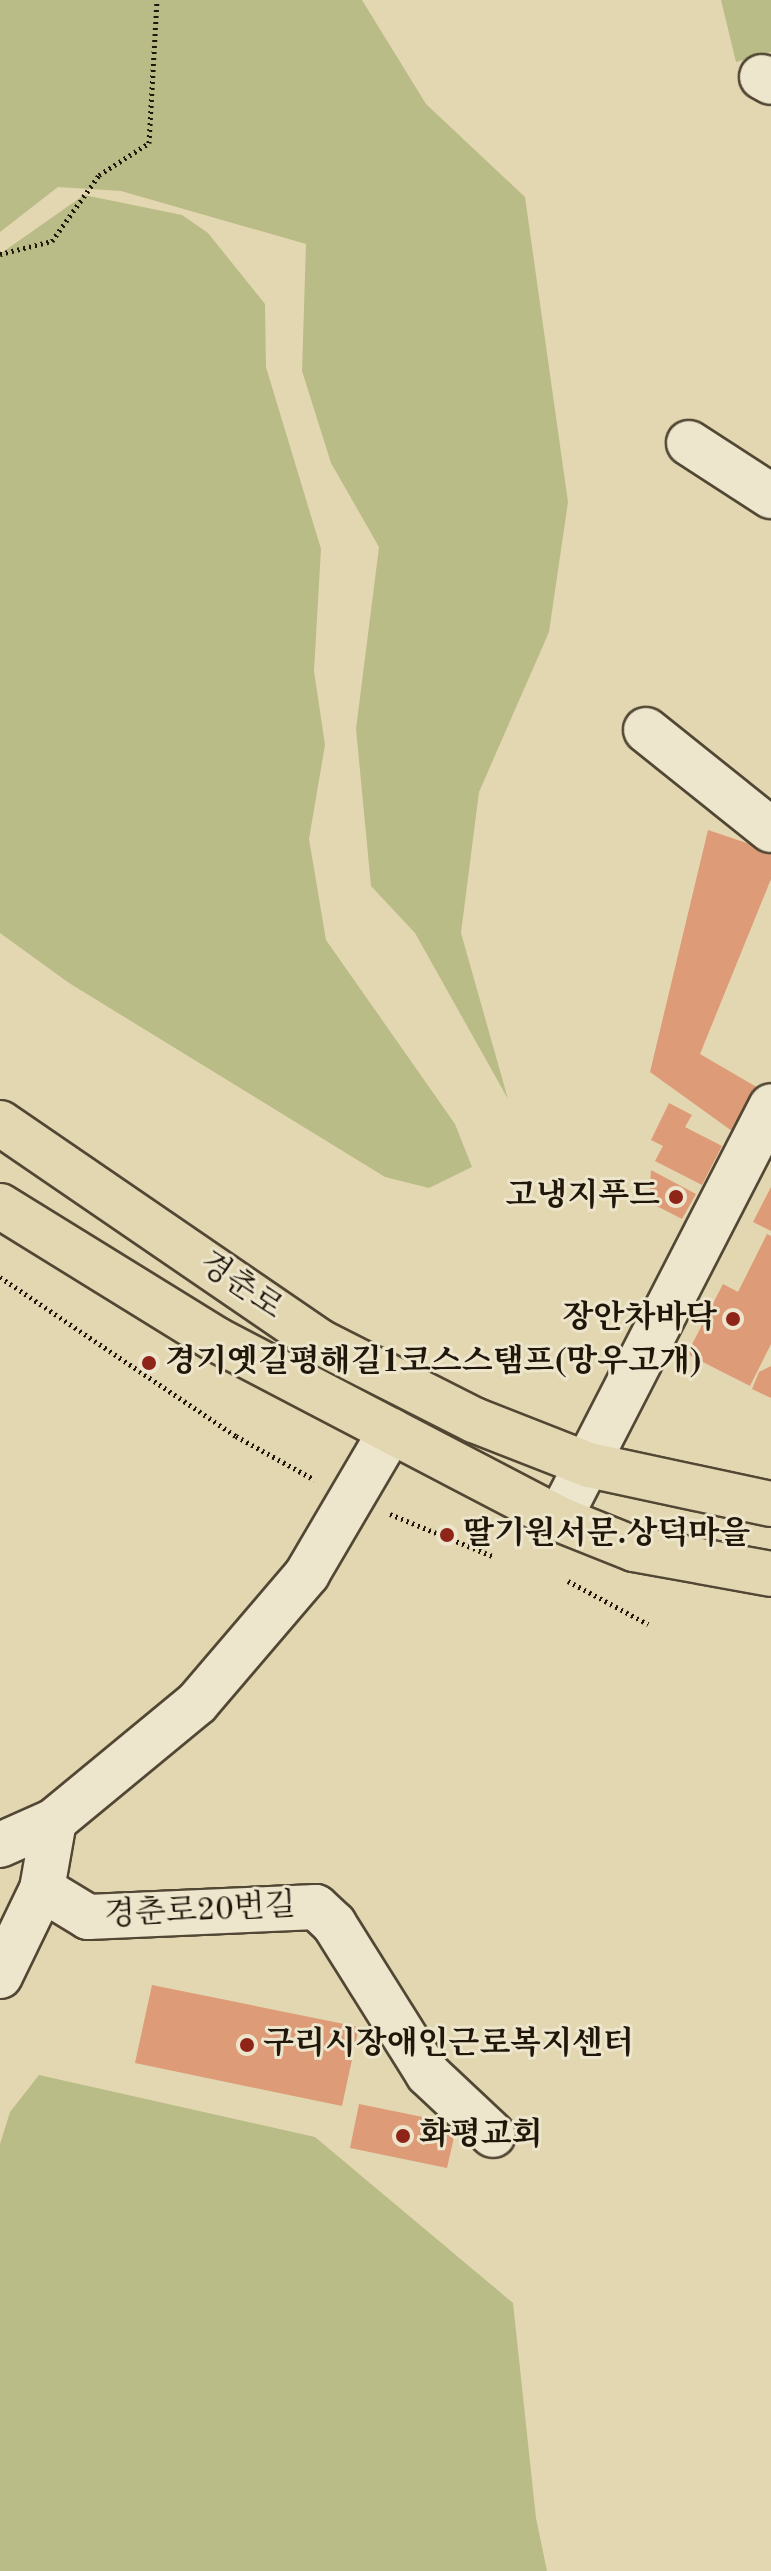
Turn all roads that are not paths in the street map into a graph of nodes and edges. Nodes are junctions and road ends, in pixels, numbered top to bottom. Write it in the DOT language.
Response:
graph roads {
  1 [pos="689,443"];
  2 [pos="771,496"];
  3 [pos="646,730"];
  4 [pos="771,830"];
  5 [pos="771,1106"];
  6 [pos="0,1123"];
  7 [pos="0,1206"];
  8 [pos="391,1431"];
  9 [pos="589,1465"];
  10 [pos="771,1504"];
  11 [pos="559,1519"];
  12 [pos="771,1574"];
  13 [pos="54,1821"];
  14 [pos="0,1845"];
  15 [pos="42,1889"];
  16 [pos="0,1976"];
  17 [pos="493,2135"];
  1 -- 2 [label="street"];
  3 -- 4 [label="street"];
  5 -- 9 [label="street"];
  6 -- 9 [label="main road, 경춘로"];
  7 -- 8 [label="main road, 경춘로"];
  8 -- 11 [label="main road, 경춘로"];
  8 -- 13 [label="street"];
  9 -- 10 [label="main road, 경춘로"];
  9 -- 11 [label="street"];
  11 -- 12 [label="main road, 경춘로"];
  13 -- 14 [label="street"];
  13 -- 15 [label="street"];
  15 -- 16 [label="street"];
  15 -- 17 [label="street, 경춘로20번길"];
}
